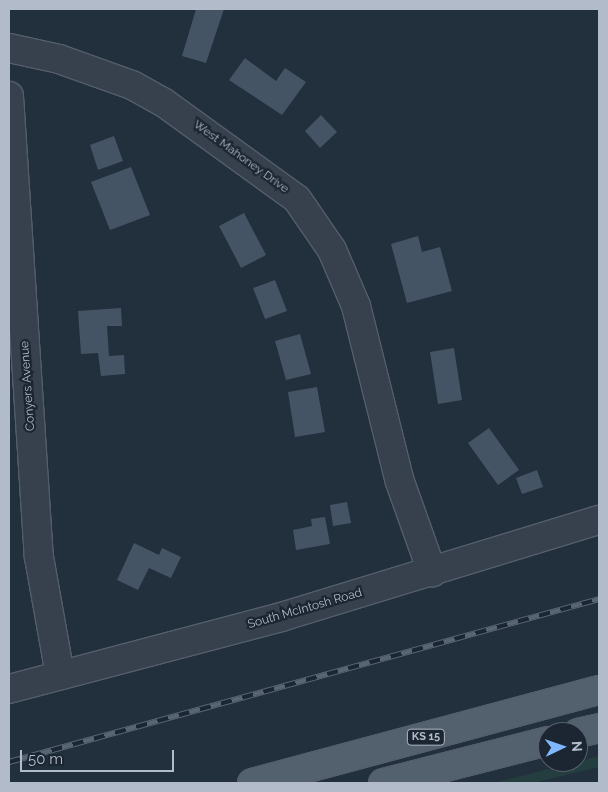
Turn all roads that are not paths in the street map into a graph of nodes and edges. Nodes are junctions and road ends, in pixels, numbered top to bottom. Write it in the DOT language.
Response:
graph roads {
  1 [pos="9,48"];
  2 [pos="9,96"];
  3 [pos="599,520"];
  4 [pos="432,572"];
  5 [pos="60,675"];
  6 [pos="9,689"];
  7 [pos="599,690"];
  8 [pos="538,744"];
  9 [pos="252,783"];
  10 [pos="383,783"];
  1 -- 4 [label="street, West Mahoney Drive"];
  2 -- 5 [label="street, Conyers Avenue"];
  3 -- 4 [label="street, South McIntosh Road"];
  4 -- 5 [label="street, South McIntosh Road"];
  5 -- 6 [label="street, South McIntosh Road"];
  7 -- 9 [label="main road, KS 15"];
  8 -- 10 [label="main road"];
}
